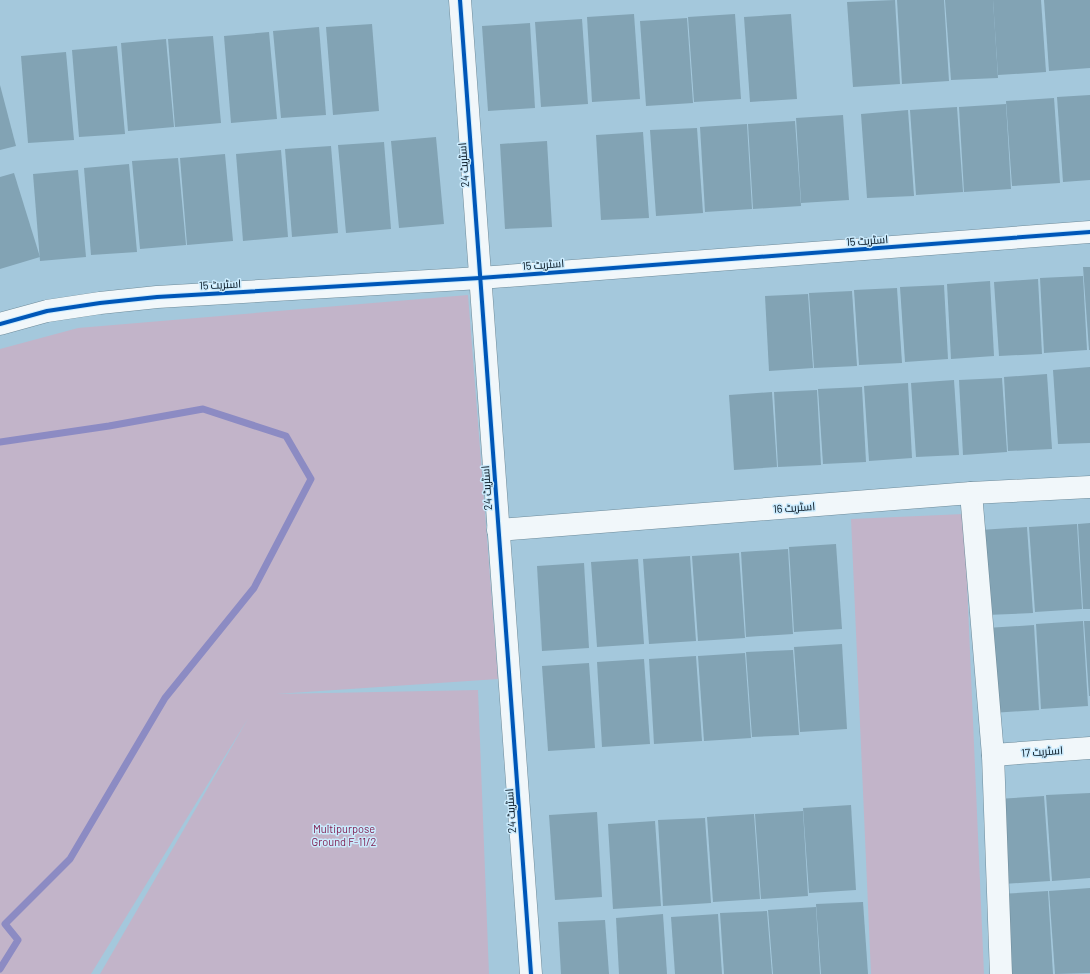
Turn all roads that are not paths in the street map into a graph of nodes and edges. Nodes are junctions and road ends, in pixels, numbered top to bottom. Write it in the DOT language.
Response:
graph roads {
  1 [pos="460,0"];
  2 [pos="1090,232"];
  3 [pos="480,278"];
  4 [pos="0,324"];
  5 [pos="1090,487"];
  6 [pos="971,494"];
  7 [pos="498,530"];
  8 [pos="1090,748"];
  9 [pos="993,755"];
  10 [pos="531,974"];
  11 [pos="1002,974"];
  1 -- 3 [label="street, اسٹریٹ 24"];
  2 -- 3 [label="street, اسٹریٹ 15"];
  3 -- 4 [label="street, اسٹریٹ 15"];
  3 -- 7 [label="street, اسٹریٹ 24"];
  5 -- 6 [label="street, اسٹریٹ 16"];
  6 -- 7 [label="street, اسٹریٹ 16"];
  6 -- 9 [label="street"];
  7 -- 10 [label="street, اسٹریٹ 24"];
  8 -- 9 [label="street, اسٹریٹ 17"];
  9 -- 11 [label="street"];
}
